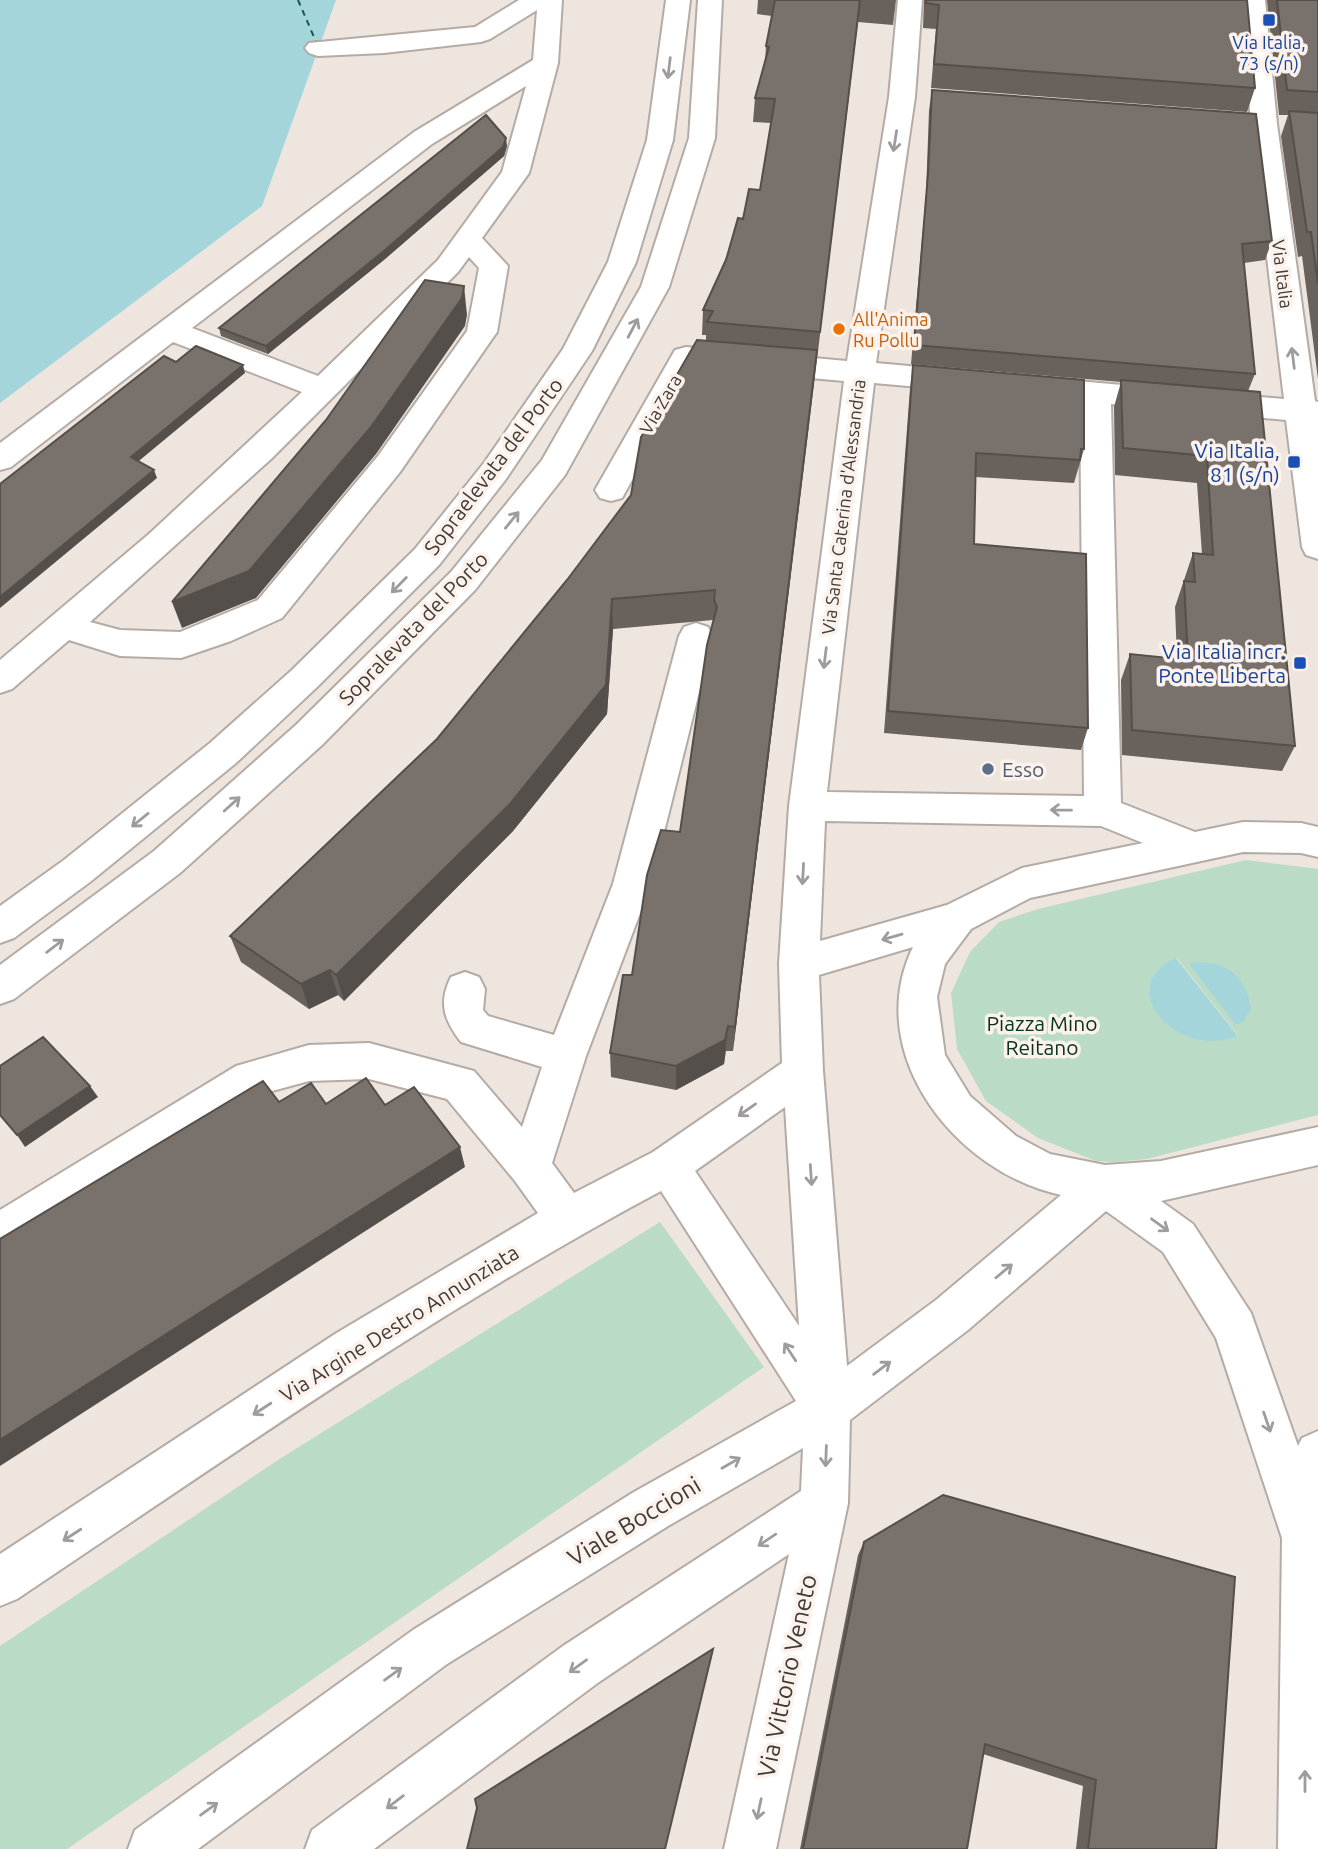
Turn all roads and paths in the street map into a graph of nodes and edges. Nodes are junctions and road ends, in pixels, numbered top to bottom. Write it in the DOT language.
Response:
graph roads {
  1 [pos="536,0"];
  2 [pos="550,0"];
  3 [pos="678,0"];
  4 [pos="709,0"];
  5 [pos="910,0"];
  6 [pos="1253,0"];
  7 [pos="318,48"];
  8 [pos="545,63"];
  9 [pos="467,239"];
  10 [pos="170,330"];
  11 [pos="860,372"];
  12 [pos="322,389"];
  13 [pos="1096,393"];
  14 [pos="1309,411"];
  15 [pos="0,459"];
  16 [pos="611,490"];
  17 [pos="1318,547"];
  18 [pos="63,626"];
  19 [pos="696,636"];
  20 [pos="0,680"];
  21 [pos="807,806"];
  22 [pos="1103,811"];
  23 [pos="1312,834"];
  24 [pos="1195,848"];
  25 [pos="957,918"];
  26 [pos="0,927"];
  27 [pos="799,964"];
  28 [pos="0,987"];
  29 [pos="465,989"];
  30 [pos="566,1056"];
  31 [pos="803,1071"];
  32 [pos="1318,1146"];
  33 [pos="668,1166"];
  34 [pos="530,1167"];
  35 [pos="1105,1185"];
  36 [pos="566,1219"];
  37 [pos="0,1234"];
  38 [pos="827,1409"];
  39 [pos="1318,1454"];
  40 [pos="824,1503"];
  41 [pos="1312,1540"];
  42 [pos="0,1582"];
  43 [pos="154,1849"];
  44 [pos="331,1849"];
  45 [pos="750,1849"];
  46 [pos="1304,1849"];
  1 -- 7 [label="street"];
  2 -- 8 [label="street"];
  3 -- 26 [label="street, Sopraelevata del Porto, one-way"];
  28 -- 4 [label="street, Sopralevata del Porto, one-way"];
  5 -- 11 [label="street, Via Santa Caterina d'Alessandria, one-way"];
  14 -- 6 [label="street, Via Italia, one-way"];
  8 -- 9 [label="street"];
  8 -- 10 [label="street"];
  9 -- 12 [label="street"];
  9 -- 18 [label="street"];
  10 -- 12 [label="street"];
  10 -- 15 [label="street"];
  11 -- 13 [label="street, Via Zara"];
  11 -- 16 [label="street, Via Zara"];
  11 -- 21 [label="street, Via Santa Caterina d'Alessandria, one-way"];
  12 -- 18 [label="street"];
  13 -- 14 [label="street, Via Zara"];
  13 -- 22 [label="street"];
  14 -- 17 [label="street, Via Italia"];
  18 -- 20 [label="street"];
  19 -- 30 [label="street"];
  22 -- 21 [label="street, one-way"];
  21 -- 27 [label="street, Via Santa Caterina d'Alessandria, one-way"];
  22 -- 24 [label="street"];
  23 -- 24 [label="street"];
  24 -- 25 [label="street"];
  25 -- 27 [label="street, one-way"];
  25 -- 35 [label="street"];
  27 -- 31 [label="street, Via Santa Caterina d'Alessandria"];
  29 -- 30 [label="street"];
  30 -- 34 [label="street"];
  31 -- 33 [label="street, Via Argine Destro Annunziata, one-way"];
  31 -- 38 [label="street, Via Vittorio Veneto, one-way"];
  32 -- 35 [label="street"];
  33 -- 36 [label="street, Via Argine Destro Annunziata"];
  38 -- 33 [label="street, one-way"];
  34 -- 36 [label="street"];
  34 -- 37 [label="street"];
  38 -- 35 [label="street, Viale Boccioni, one-way"];
  35 -- 41 [label="street, one-way"];
  36 -- 42 [label="street, Via Argine Destro Annunziata, one-way"];
  38 -- 40 [label="street, Via Vittorio Veneto, one-way"];
  43 -- 38 [label="street, Viale Boccioni, one-way"];
  39 -- 41 [label="street"];
  40 -- 44 [label="street, one-way"];
  40 -- 45 [label="street, Via Vittorio Veneto, one-way"];
  46 -- 41 [label="street, one-way"];
}
